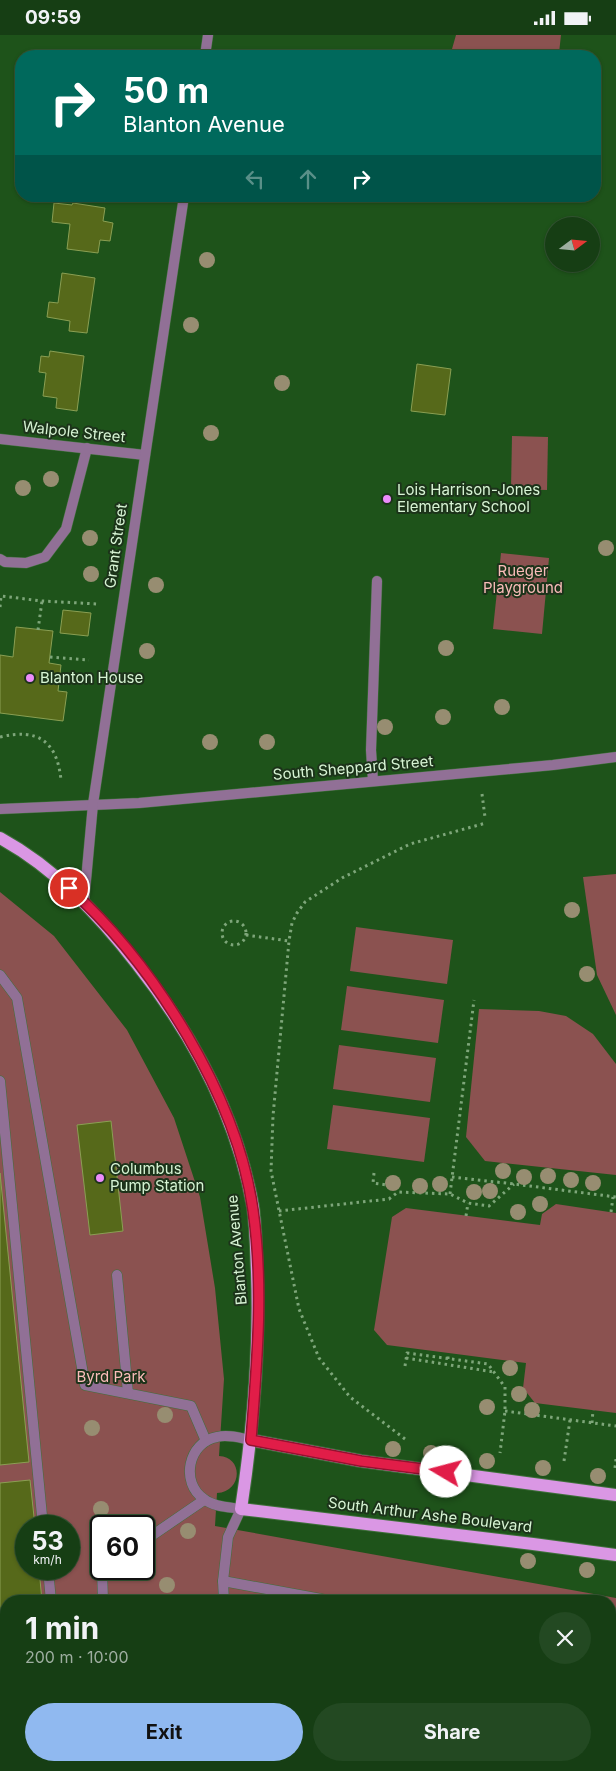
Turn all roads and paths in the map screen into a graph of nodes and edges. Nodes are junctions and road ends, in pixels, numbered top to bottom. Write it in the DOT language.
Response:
graph roads {
  1 [pos="208,35"];
  2 [pos="206,50"];
  3 [pos="183,202"];
  4 [pos="0,439"];
  5 [pos="87,448"];
  6 [pos="145,455"];
  7 [pos="0,559"];
  8 [pos="377,581"];
  9 [pos="42,601"];
  10 [pos="98,604"];
  11 [pos="0,607"];
  12 [pos="38,630"];
  13 [pos="50,657"];
  14 [pos="89,660"];
  15 [pos="0,737"];
  16 [pos="616,757"];
  17 [pos="62,780"];
  18 [pos="373,781"];
  19 [pos="482,793"];
  20 [pos="93,804"];
  21 [pos="0,809"];
  22 [pos="485,817"];
  23 [pos="486,823"];
  24 [pos="0,838"];
  25 [pos="84,902"];
  26 [pos="246,935"];
  27 [pos="288,941"];
  28 [pos="0,975"];
  29 [pos="474,1000"];
  30 [pos="0,1081"];
  31 [pos="374,1173"];
  32 [pos="452,1177"];
  33 [pos="514,1183"];
  34 [pos="398,1192"];
  35 [pos="450,1194"];
  36 [pos="615,1197"];
  37 [pos="468,1203"];
  38 [pos="279,1211"];
  39 [pos="611,1212"];
  40 [pos="466,1216"];
  41 [pos="117,1275"];
  42 [pos="448,1353"];
  43 [pos="406,1358"];
  44 [pos="448,1359"];
  45 [pos="404,1366"];
  46 [pos="494,1372"];
  47 [pos="128,1393"];
  48 [pos="594,1410"];
  49 [pos="505,1411"];
  50 [pos="570,1420"];
  51 [pos="592,1423"];
  52 [pos="616,1426"];
  53 [pos="405,1439"];
  54 [pos="251,1440"];
  55 [pos="206,1441"];
  56 [pos="500,1453"];
  57 [pos="616,1459"];
  58 [pos="564,1461"];
  59 [pos="614,1469"];
  60 [pos="616,1495"];
  61 [pos="204,1500"];
  62 [pos="241,1509"];
  63 [pos="42,1515"];
  64 [pos="155,1533"];
  65 [pos="616,1555"];
  66 [pos="49,1580"];
  67 [pos="102,1580"];
  68 [pos="223,1581"];
  69 [pos="50,1595"];
  70 [pos="103,1595"];
  71 [pos="224,1595"];
  72 [pos="299,1595"];
  1 -- 2 [label="street"];
  3 -- 6 [label="street, Grant Street"];
  4 -- 5 [label="street, Walpole Street"];
  5 -- 6 [label="street, Walpole Street"];
  5 -- 7 [label="street"];
  6 -- 20 [label="street, Grant Street"];
  8 -- 18 [label="street"];
  9 -- 10 [label="path"];
  9 -- 11 [label="path"];
  9 -- 12 [label="path"];
  13 -- 14 [label="path"];
  15 -- 17 [label="path"];
  16 -- 18 [label="street, South Sheppard Street"];
  18 -- 20 [label="street, South Sheppard Street"];
  19 -- 22 [label="path"];
  20 -- 21 [label="street"];
  20 -- 25 [label="street, Grant Street"];
  23 -- 27 [label="path"];
  24 -- 25 [label="main road, Blanton Avenue"];
  25 -- 54 [label="main road, Blanton Avenue"];
  26 -- 26 [label="path"];
  26 -- 27 [label="path"];
  27 -- 38 [label="path"];
  28 -- 47 [label="street"];
  29 -- 32 [label="path"];
  30 -- 63 [label="street"];
  31 -- 34 [label="path"];
  32 -- 33 [label="path"];
  32 -- 35 [label="path"];
  33 -- 36 [label="path"];
  33 -- 37 [label="path"];
  34 -- 35 [label="path"];
  34 -- 38 [label="path"];
  35 -- 37 [label="path"];
  36 -- 39 [label="path"];
  37 -- 40 [label="path"];
  38 -- 53 [label="path"];
  41 -- 47 [label="street"];
  42 -- 44 [label="path"];
  43 -- 44 [label="path"];
  43 -- 45 [label="path"];
  43 -- 46 [label="path"];
  44 -- 46 [label="path"];
  46 -- 49 [label="path"];
  47 -- 55 [label="street"];
  48 -- 51 [label="path"];
  49 -- 50 [label="path"];
  49 -- 56 [label="path"];
  50 -- 51 [label="path"];
  50 -- 58 [label="path"];
  51 -- 52 [label="path"];
  54 -- 55 [label="street"];
  54 -- 60 [label="main road"];
  54 -- 62 [label="main road, Blanton Avenue"];
  55 -- 61 [label="street"];
  57 -- 59 [label="path"];
  61 -- 62 [label="street"];
  61 -- 64 [label="street"];
  62 -- 65 [label="main road, South Arthur Ashe Boulevard"];
  62 -- 68 [label="street"];
  66 -- 69 [label="street"];
  67 -- 70 [label="street"];
  68 -- 71 [label="street"];
  68 -- 72 [label="street"];
}
